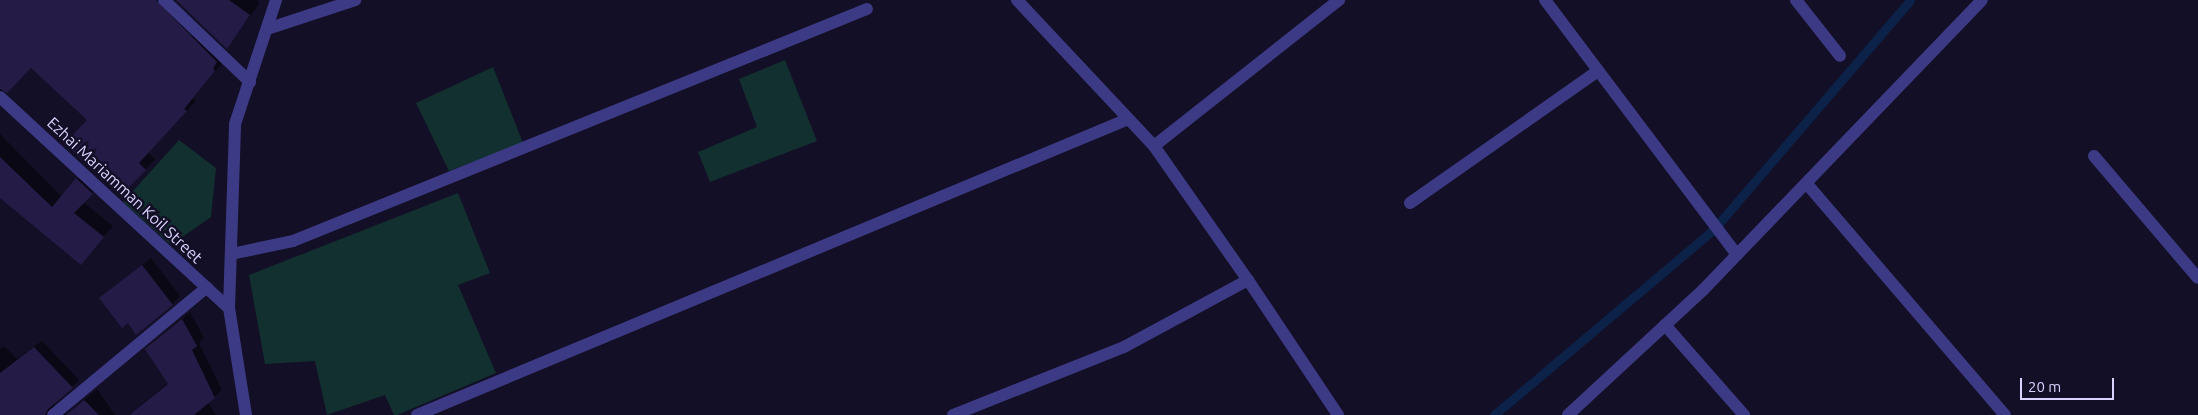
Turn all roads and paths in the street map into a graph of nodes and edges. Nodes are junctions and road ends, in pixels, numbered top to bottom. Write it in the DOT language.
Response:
graph roads {
  1 [pos="164,0"];
  2 [pos="276,0"];
  3 [pos="355,0"];
  4 [pos="1017,0"];
  5 [pos="1339,0"];
  6 [pos="1546,0"];
  7 [pos="1796,0"];
  8 [pos="1982,0"];
  9 [pos="867,9"];
  10 [pos="267,29"];
  11 [pos="1840,56"];
  12 [pos="1598,71"];
  13 [pos="250,82"];
  14 [pos="0,97"];
  15 [pos="1128,119"];
  16 [pos="1154,146"];
  17 [pos="2094,156"];
  18 [pos="1807,184"];
  19 [pos="1410,203"];
  20 [pos="230,254"];
  21 [pos="1737,255"];
  22 [pos="2198,278"];
  23 [pos="1248,280"];
  24 [pos="207,287"];
  25 [pos="229,308"];
  26 [pos="1665,326"];
  27 [pos="54,415"];
  28 [pos="246,415"];
  29 [pos="417,415"];
  30 [pos="954,415"];
  31 [pos="1338,415"];
  32 [pos="1568,415"];
  33 [pos="1744,415"];
  34 [pos="2005,415"];
  1 -- 13 [label="street"];
  2 -- 10 [label="street"];
  3 -- 10 [label="street"];
  4 -- 15 [label="street"];
  5 -- 16 [label="street"];
  6 -- 12 [label="street"];
  7 -- 11 [label="street"];
  8 -- 18 [label="street"];
  9 -- 20 [label="street"];
  10 -- 13 [label="street"];
  12 -- 19 [label="street"];
  12 -- 21 [label="street"];
  13 -- 20 [label="street"];
  14 -- 24 [label="street, Ezhai Mariamman Koil Street"];
  15 -- 16 [label="street"];
  15 -- 29 [label="street"];
  16 -- 23 [label="street"];
  17 -- 22 [label="street"];
  18 -- 21 [label="street"];
  18 -- 34 [label="street"];
  20 -- 25 [label="street"];
  21 -- 26 [label="street"];
  23 -- 30 [label="street"];
  23 -- 31 [label="street"];
  24 -- 25 [label="street, Ezhai Mariamman Koil Street"];
  24 -- 27 [label="street"];
  25 -- 28 [label="street"];
  26 -- 32 [label="street"];
  26 -- 33 [label="street"];
}
